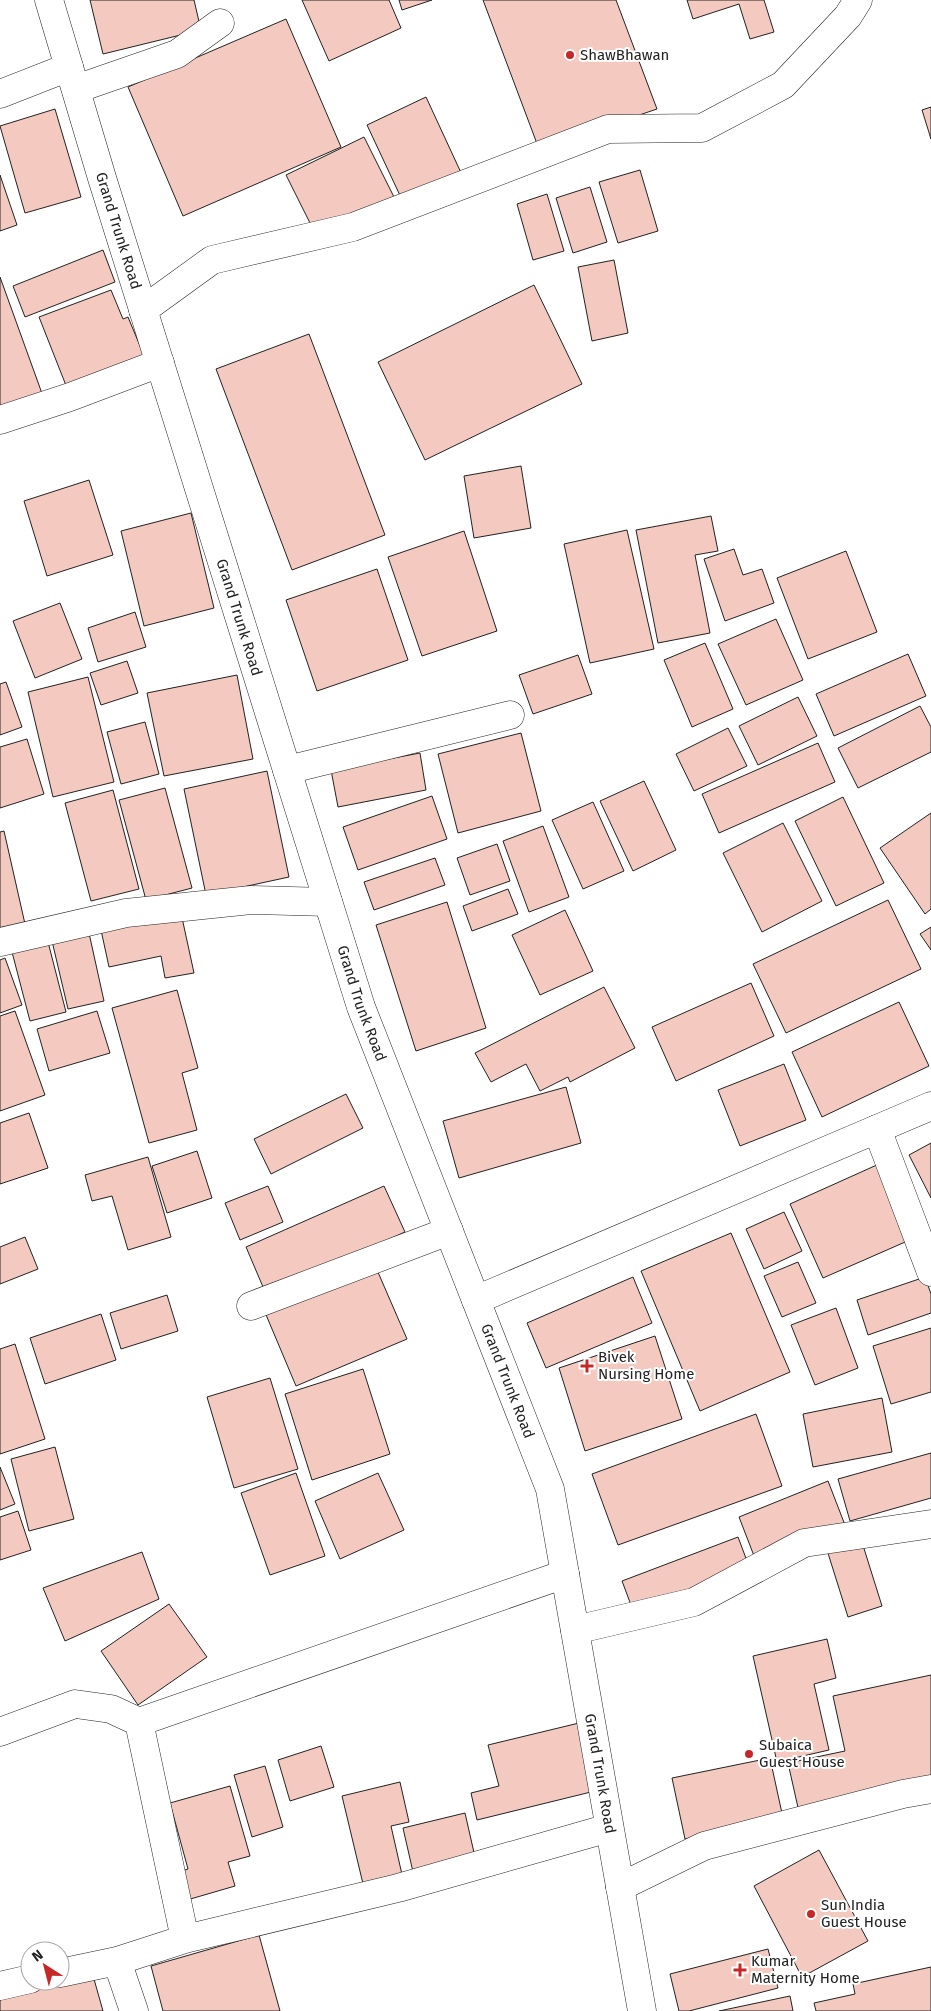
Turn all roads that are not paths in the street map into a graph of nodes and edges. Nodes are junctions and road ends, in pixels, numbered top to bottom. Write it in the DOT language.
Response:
graph roads {
  1 [pos="50,0"];
  2 [pos="858,0"];
  3 [pos="220,23"];
  4 [pos="72,78"];
  5 [pos="0,94"];
  6 [pos="143,310"];
  7 [pos="160,363"];
  8 [pos="0,420"];
  9 [pos="510,715"];
  10 [pos="287,770"];
  11 [pos="328,902"];
  12 [pos="0,942"];
  13 [pos="931,1106"];
  14 [pos="878,1129"];
  15 [pos="448,1231"];
  16 [pos="931,1272"];
  17 [pos="476,1300"];
  18 [pos="251,1306"];
  19 [pos="931,1524"];
  20 [pos="565,1574"];
  21 [pos="575,1630"];
  22 [pos="139,1722"];
  23 [pos="0,1732"];
  24 [pos="931,1789"];
  25 [pos="609,1828"];
  26 [pos="620,1887"];
  27 [pos="184,1939"];
  28 [pos="116,1961"];
  29 [pos="70,1971"];
  30 [pos="20,1981"];
  31 [pos="0,1986"];
  32 [pos="638,2010"];
  33 [pos="134,2011"];
  1 -- 4 [label="street, Grand Trunk Road"];
  2 -- 6 [label="street"];
  3 -- 4 [label="street"];
  4 -- 5 [label="street"];
  4 -- 6 [label="street, Grand Trunk Road"];
  6 -- 7 [label="street, Grand Trunk Road"];
  7 -- 8 [label="street"];
  7 -- 10 [label="street, Grand Trunk Road"];
  9 -- 10 [label="street"];
  10 -- 11 [label="street, Grand Trunk Road"];
  11 -- 12 [label="street"];
  11 -- 15 [label="street, Grand Trunk Road"];
  13 -- 14 [label="street"];
  14 -- 16 [label="street"];
  14 -- 17 [label="street"];
  15 -- 17 [label="street, Grand Trunk Road"];
  15 -- 18 [label="street"];
  17 -- 20 [label="street, Grand Trunk Road"];
  19 -- 21 [label="street"];
  20 -- 21 [label="street, Grand Trunk Road"];
  20 -- 22 [label="street"];
  21 -- 25 [label="street, Grand Trunk Road"];
  22 -- 23 [label="street"];
  22 -- 27 [label="street"];
  24 -- 26 [label="street"];
  25 -- 26 [label="street, Grand Trunk Road"];
  25 -- 27 [label="street"];
  26 -- 32 [label="street, Grand Trunk Road"];
  27 -- 28 [label="street"];
  28 -- 29 [label="street"];
  28 -- 33 [label="street"];
  30 -- 31 [label="street"];
}
